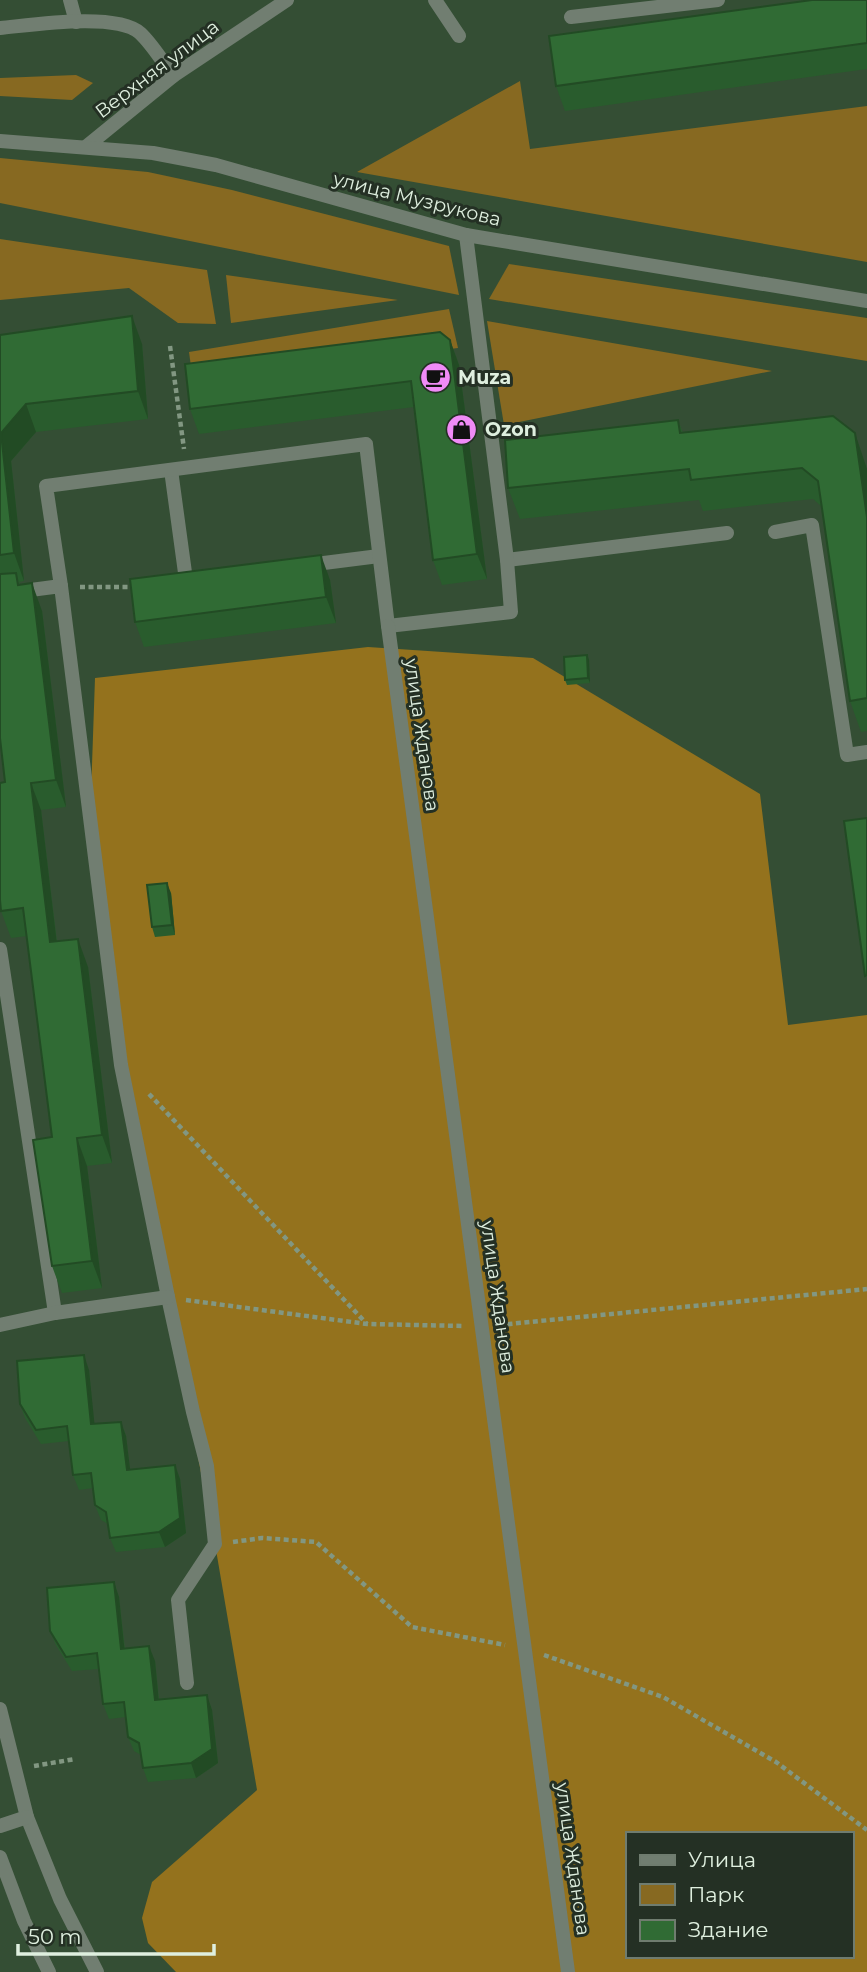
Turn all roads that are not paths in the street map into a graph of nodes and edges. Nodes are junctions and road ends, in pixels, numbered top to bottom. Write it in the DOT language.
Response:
graph roads {
  1 [pos="70,0"];
  2 [pos="287,0"];
  3 [pos="435,0"];
  4 [pos="718,0"];
  5 [pos="572,17"];
  6 [pos="76,22"];
  7 [pos="0,28"];
  8 [pos="459,36"];
  9 [pos="173,76"];
  10 [pos="0,141"];
  11 [pos="87,146"];
  12 [pos="466,235"];
  13 [pos="867,301"];
  14 [pos="170,470"];
  15 [pos="775,532"];
  16 [pos="727,533"];
  17 [pos="379,556"];
  18 [pos="506,560"];
  19 [pos="296,566"];
  20 [pos="186,580"];
  21 [pos="61,586"];
  22 [pos="0,594"];
  23 [pos="388,626"];
  24 [pos="867,752"];
  25 [pos="0,949"];
  26 [pos="168,1297"];
  27 [pos="55,1313"];
  28 [pos="0,1325"];
  29 [pos="187,1683"];
  30 [pos="0,1709"];
  31 [pos="27,1817"];
  32 [pos="0,1826"];
  33 [pos="0,1857"];
  34 [pos="49,1972"];
  35 [pos="97,1972"];
  36 [pos="568,1972"];
  1 -- 6 [label="street"];
  2 -- 9 [label="street, Верхняя улица"];
  3 -- 8 [label="street"];
  4 -- 5 [label="street"];
  6 -- 7 [label="street"];
  6 -- 9 [label="street"];
  9 -- 11 [label="street, Верхняя улица"];
  10 -- 11 [label="street, улица Музрукова"];
  11 -- 12 [label="street, улица Музрукова"];
  12 -- 13 [label="street, улица Музрукова"];
  12 -- 18 [label="street"];
  14 -- 17 [label="street, улица Жданова"];
  14 -- 20 [label="street"];
  14 -- 21 [label="street"];
  15 -- 24 [label="street"];
  16 -- 18 [label="street"];
  17 -- 19 [label="street"];
  17 -- 23 [label="street, улица Жданова"];
  18 -- 23 [label="street"];
  21 -- 22 [label="street"];
  21 -- 26 [label="street"];
  23 -- 36 [label="street, улица Жданова"];
  25 -- 27 [label="street"];
  26 -- 27 [label="street"];
  26 -- 29 [label="street"];
  27 -- 28 [label="street"];
  30 -- 31 [label="street"];
  31 -- 32 [label="street"];
  31 -- 35 [label="street"];
  33 -- 34 [label="street"];
}
